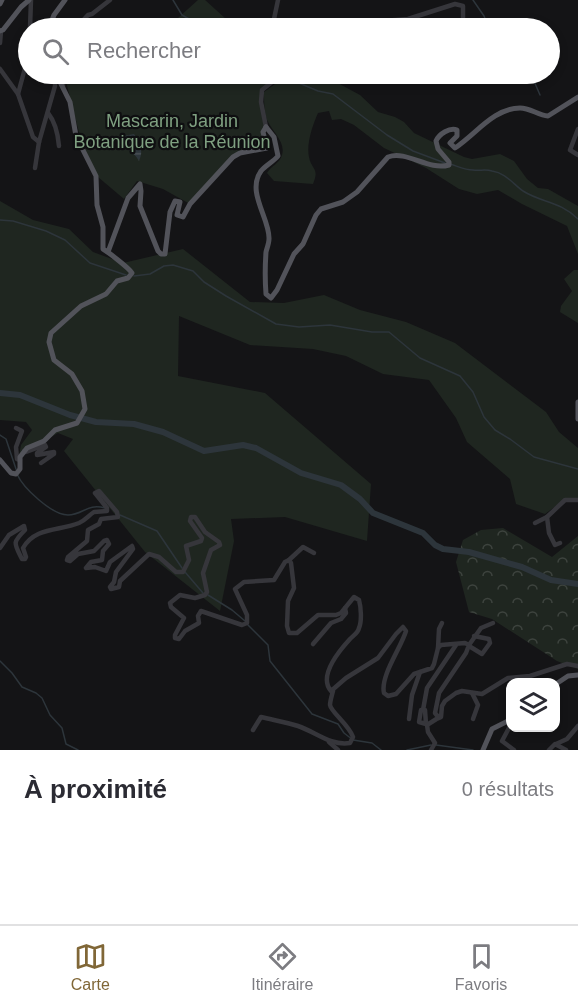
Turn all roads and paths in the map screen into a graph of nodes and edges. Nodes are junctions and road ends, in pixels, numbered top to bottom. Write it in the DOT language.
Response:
graph roads {
  1 [pos="30,0"];
  2 [pos="65,0"];
  3 [pos="110,0"];
  4 [pos="278,0"];
  5 [pos="30,18"];
  6 [pos="53,18"];
  7 [pos="85,18"];
  8 [pos="274,18"];
  9 [pos="411,18"];
  10 [pos="463,18"];
  11 [pos="0,31"];
  12 [pos="0,43"];
  13 [pos="0,69"];
  14 [pos="21,84"];
  15 [pos="55,84"];
  16 [pos="61,84"];
  17 [pos="63,84"];
  18 [pos="269,84"];
  19 [pos="63,88"];
  20 [pos="18,94"];
  21 [pos="578,96"];
  22 [pos="48,113"];
  23 [pos="266,127"];
  24 [pos="578,129"];
  25 [pos="39,142"];
  26 [pos="58,147"];
  27 [pos="578,155"];
  28 [pos="35,168"];
  29 [pos="108,252"];
  30 [pos="578,402"];
  31 [pos="578,419"];
  32 [pos="16,428"];
  33 [pos="24,451"];
  34 [pos="0,460"];
  35 [pos="20,460"];
  36 [pos="41,463"];
  37 [pos="578,500"];
  38 [pos="547,517"];
  39 [pos="536,524"];
  40 [pos="560,543"];
  41 [pos="0,548"];
  42 [pos="314,553"];
  43 [pos="289,560"];
  44 [pos="345,608"];
  45 [pos="442,623"];
  46 [pos="493,623"];
  47 [pos="474,636"];
  48 [pos="313,644"];
  49 [pos="456,645"];
  50 [pos="469,645"];
  51 [pos="438,648"];
  52 [pos="578,666"];
  53 [pos="420,672"];
  54 [pos="578,675"];
  55 [pos="560,681"];
  56 [pos="333,691"];
  57 [pos="472,693"];
  58 [pos="423,710"];
  59 [pos="438,718"];
  60 [pos="409,719"];
  61 [pos="473,719"];
  62 [pos="506,722"];
  63 [pos="578,726"];
  64 [pos="253,730"];
  65 [pos="506,732"];
  66 [pos="329,742"];
  67 [pos="556,744"];
  68 [pos="483,749"];
  69 [pos="338,750"];
  70 [pos="431,750"];
  71 [pos="514,750"];
  72 [pos="549,750"];
  73 [pos="566,750"];
  1 -- 5 [label="street"];
  1 -- 11 [label="main road"];
  2 -- 6 [label="main road"];
  3 -- 7 [label="street"];
  4 -- 8 [label="street"];
  9 -- 10 [label="street"];
  11 -- 12 [label="street"];
  13 -- 20 [label="street"];
  14 -- 20 [label="street"];
  15 -- 22 [label="street"];
  16 -- 19 [label="main road"];
  17 -- 19 [label="street"];
  18 -- 23 [label="street"];
  19 -- 29 [label="main road"];
  20 -- 25 [label="street"];
  21 -- 23 [label="main road"];
  22 -- 25 [label="street"];
  22 -- 26 [label="street"];
  23 -- 29 [label="main road"];
  24 -- 27 [label="street"];
  25 -- 28 [label="street"];
  29 -- 33 [label="main road"];
  30 -- 31 [label="main road"];
  32 -- 35 [label="street"];
  33 -- 35 [label="main road"];
  33 -- 36 [label="street"];
  34 -- 35 [label="main road"];
  37 -- 38 [label="street"];
  38 -- 39 [label="street"];
  38 -- 40 [label="street"];
  41 -- 43 [label="street"];
  42 -- 43 [label="street"];
  43 -- 44 [label="street"];
  44 -- 48 [label="street"];
  44 -- 56 [label="street"];
  45 -- 51 [label="street"];
  46 -- 47 [label="street"];
  47 -- 50 [label="street"];
  47 -- 50 [label="street"];
  49 -- 50 [label="street"];
  49 -- 51 [label="street"];
  49 -- 58 [label="street"];
  50 -- 59 [label="street"];
  51 -- 53 [label="street"];
  52 -- 57 [label="street"];
  53 -- 56 [label="street"];
  53 -- 60 [label="street"];
  54 -- 55 [label="main road"];
  56 -- 66 [label="street"];
  57 -- 59 [label="street"];
  57 -- 61 [label="street"];
  59 -- 70 [label="street"];
  62 -- 68 [label="main road"];
  63 -- 67 [label="street"];
  64 -- 66 [label="street"];
  65 -- 71 [label="street"];
  66 -- 69 [label="street"];
  67 -- 72 [label="street"];
  67 -- 73 [label="street"];
}
